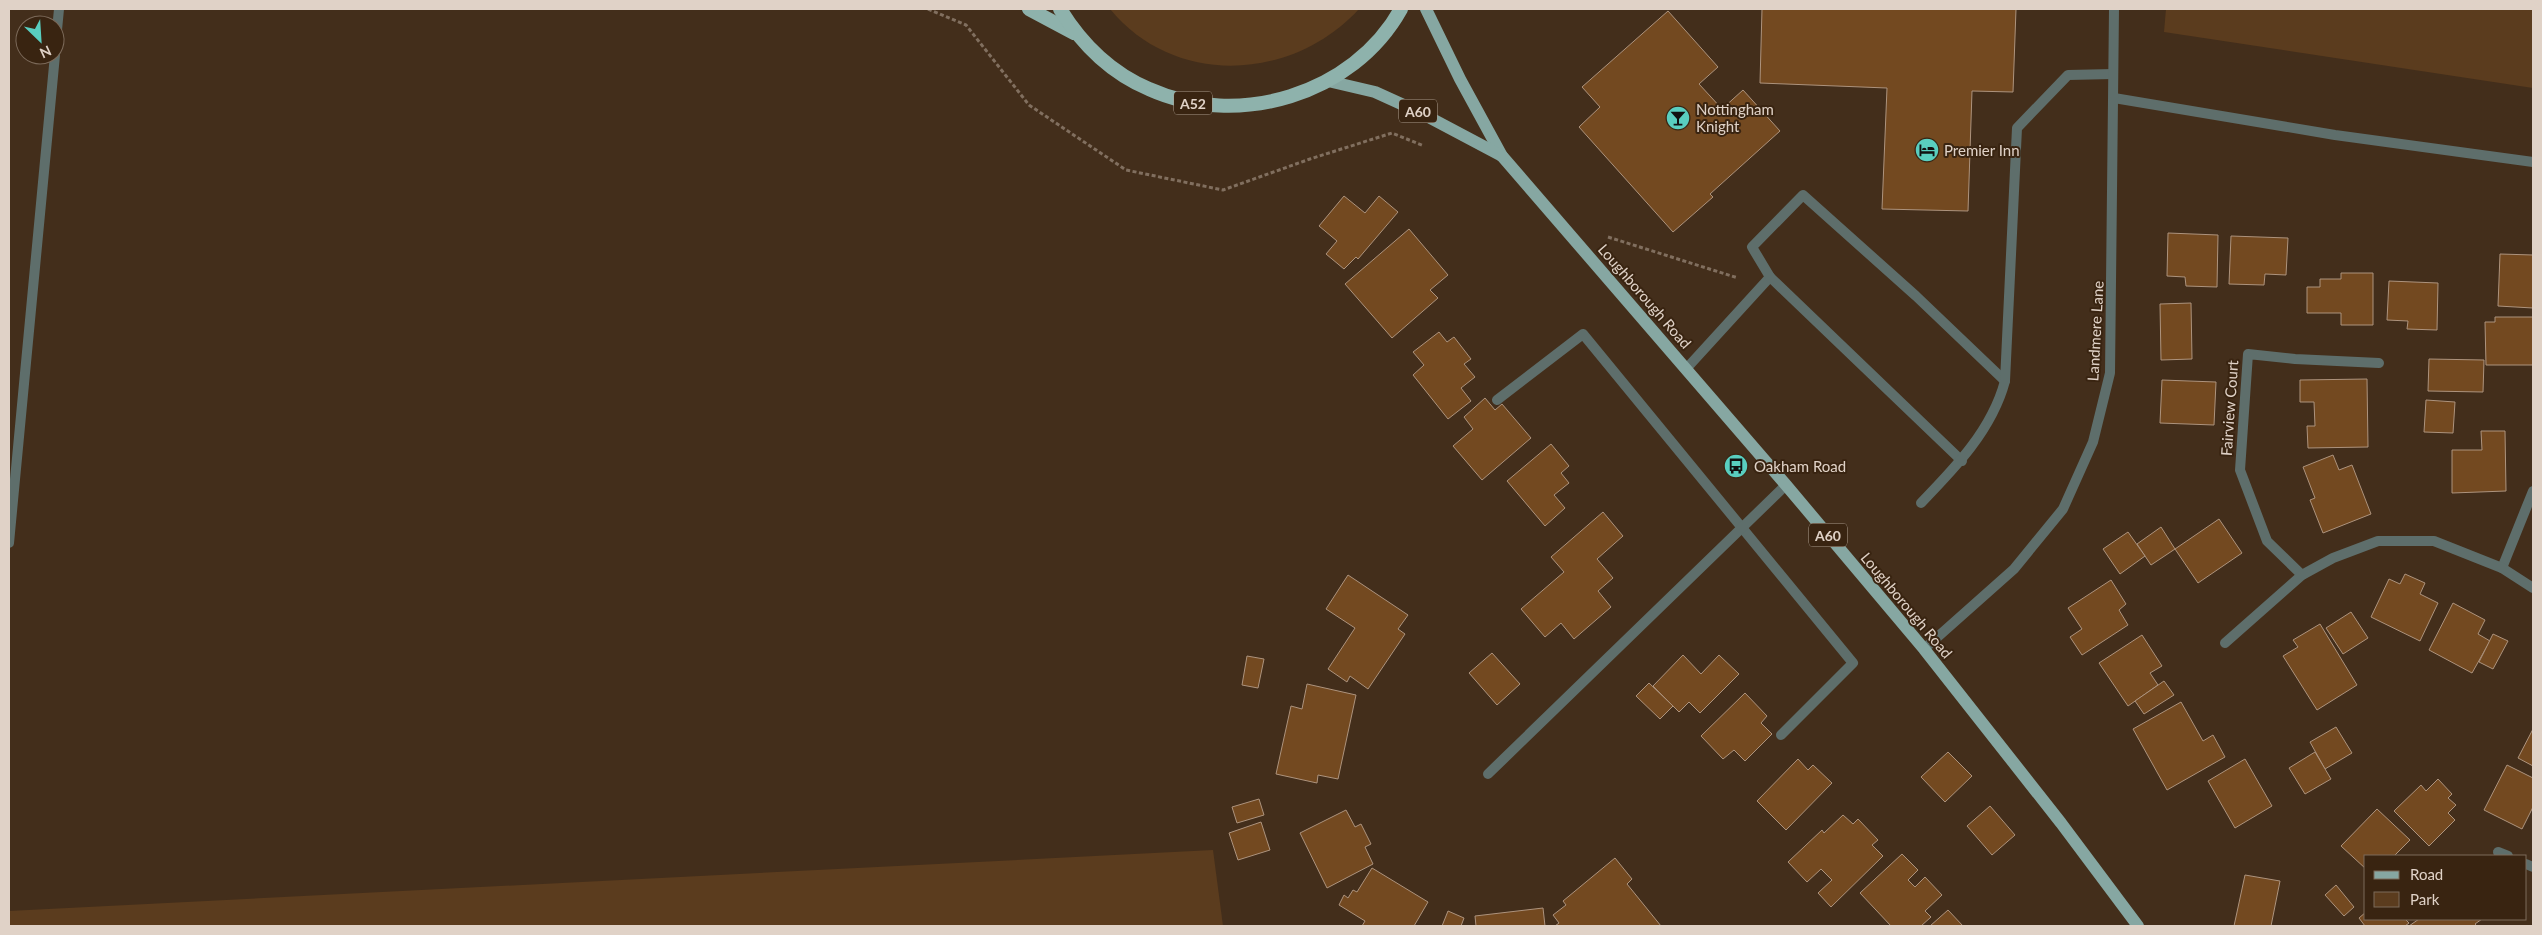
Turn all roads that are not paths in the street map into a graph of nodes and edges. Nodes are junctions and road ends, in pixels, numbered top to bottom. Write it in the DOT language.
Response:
graph roads {
  1 [pos="1029,9"];
  2 [pos="1060,9"];
  3 [pos="1401,9"];
  4 [pos="1426,9"];
  5 [pos="2114,9"];
  6 [pos="1075,33"];
  7 [pos="54,65"];
  8 [pos="2113,74"];
  9 [pos="1328,81"];
  10 [pos="2114,98"];
  11 [pos="1502,156"];
  12 [pos="2533,162"];
  13 [pos="1770,277"];
  14 [pos="2379,363"];
  15 [pos="1686,369"];
  16 [pos="2005,381"];
  17 [pos="1497,400"];
  18 [pos="1962,461"];
  19 [pos="1786,485"];
  20 [pos="2533,491"];
  21 [pos="1921,503"];
  22 [pos="1743,527"];
  23 [pos="9,543"];
  24 [pos="2502,568"];
  25 [pos="2302,575"];
  26 [pos="2533,588"];
  27 [pos="2225,643"];
  28 [pos="1924,649"];
  29 [pos="1781,735"];
  30 [pos="1488,774"];
  31 [pos="2138,926"];
  1 -- 6 [label="highway, A52"];
  2 -- 6 [label="highway, A52"];
  3 -- 9 [label="highway, A52"];
  4 -- 11 [label="main road, Loughborough Road / A60"];
  5 -- 8 [label="street, Landmere Lane"];
  6 -- 9 [label="highway, A52"];
  7 -- 23 [label="street"];
  8 -- 10 [label="street, Landmere Lane"];
  8 -- 16 [label="street"];
  9 -- 11 [label="main road, Loughborough Road / A60"];
  10 -- 12 [label="street"];
  10 -- 28 [label="street, Landmere Lane"];
  11 -- 15 [label="main road, Loughborough Road / A60"];
  13 -- 15 [label="street"];
  13 -- 16 [label="street"];
  13 -- 18 [label="street"];
  14 -- 25 [label="street, Fairview Court"];
  15 -- 19 [label="main road, Loughborough Road / A60"];
  16 -- 18 [label="street"];
  17 -- 22 [label="street"];
  18 -- 21 [label="street"];
  19 -- 22 [label="street"];
  19 -- 28 [label="main road, Loughborough Road / A60"];
  20 -- 24 [label="street"];
  22 -- 29 [label="street"];
  22 -- 30 [label="street"];
  24 -- 25 [label="street"];
  24 -- 26 [label="street"];
  25 -- 27 [label="street"];
  28 -- 31 [label="main road, Loughborough Road / A60"];
}
